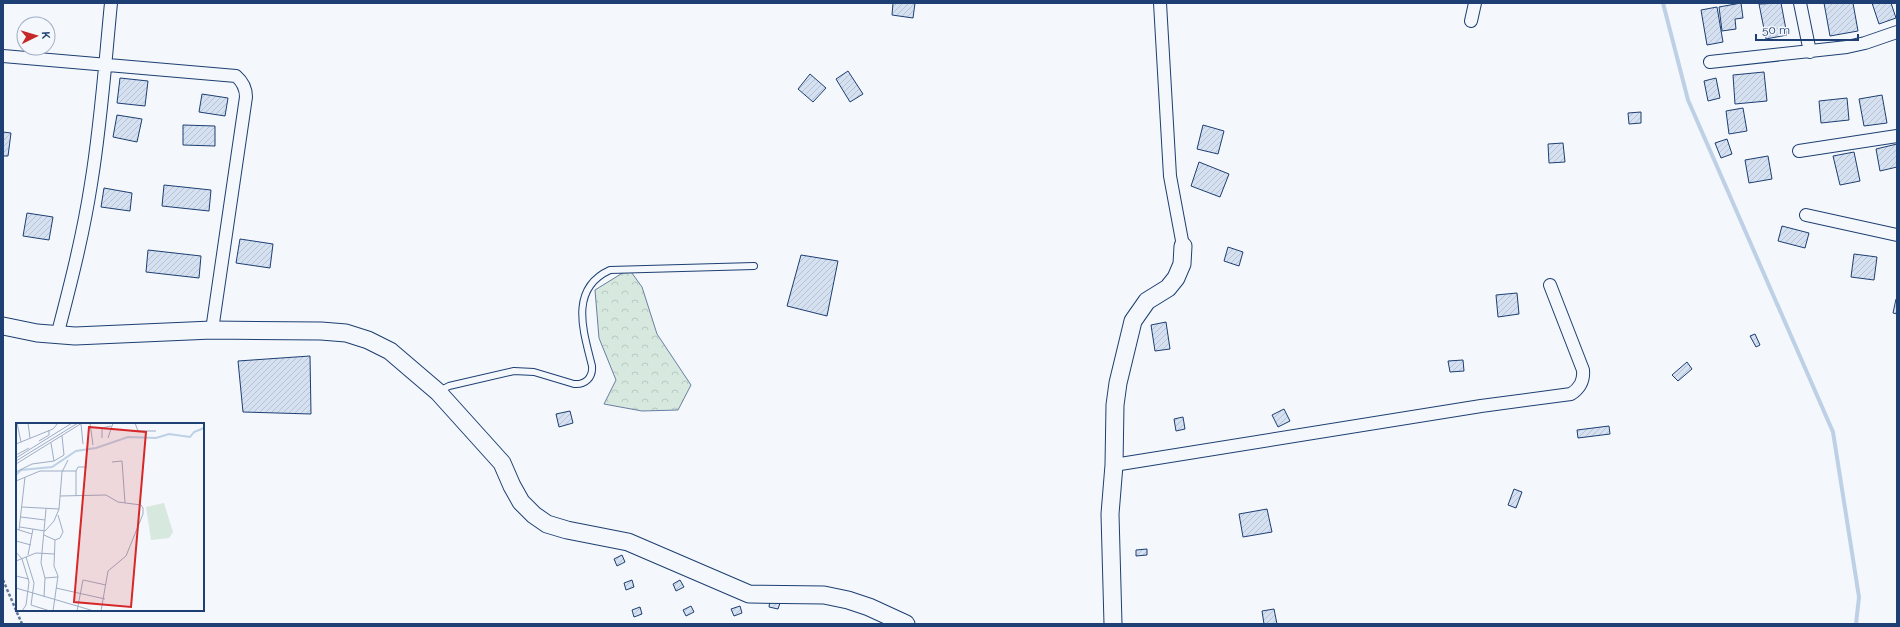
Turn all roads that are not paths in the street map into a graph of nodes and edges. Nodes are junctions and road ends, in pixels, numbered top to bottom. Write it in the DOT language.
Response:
graph roads {
  1 [pos="111,3"];
  2 [pos="1160,3"];
  3 [pos="1475,3"];
  4 [pos="1800,3"];
  5 [pos="1470,21"];
  6 [pos="1897,32"];
  7 [pos="1810,52"];
  8 [pos="3,56"];
  9 [pos="1710,62"];
  10 [pos="105,64"];
  11 [pos="1897,136"];
  12 [pos="1799,151"];
  13 [pos="1806,216"];
  14 [pos="1897,235"];
  15 [pos="1183,246"];
  16 [pos="754,266"];
  17 [pos="1550,284"];
  18 [pos="3,326"];
  19 [pos="212,330"];
  20 [pos="57,336"];
  21 [pos="438,392"];
  22 [pos="1114,465"];
  23 [pos="906,624"];
  24 [pos="1113,624"];
  1 -- 10 [label="street"];
  2 -- 15 [label="street"];
  3 -- 5 [label="street"];
  4 -- 7 [label="street"];
  6 -- 7 [label="street"];
  7 -- 9 [label="street"];
  8 -- 10 [label="street"];
  10 -- 19 [label="street"];
  10 -- 20 [label="street"];
  11 -- 12 [label="street"];
  13 -- 14 [label="street"];
  15 -- 22 [label="street"];
  16 -- 21 [label="lane"];
  17 -- 22 [label="street"];
  18 -- 20 [label="street"];
  19 -- 20 [label="street"];
  19 -- 21 [label="street"];
  21 -- 23 [label="street"];
  22 -- 24 [label="street"];
}
